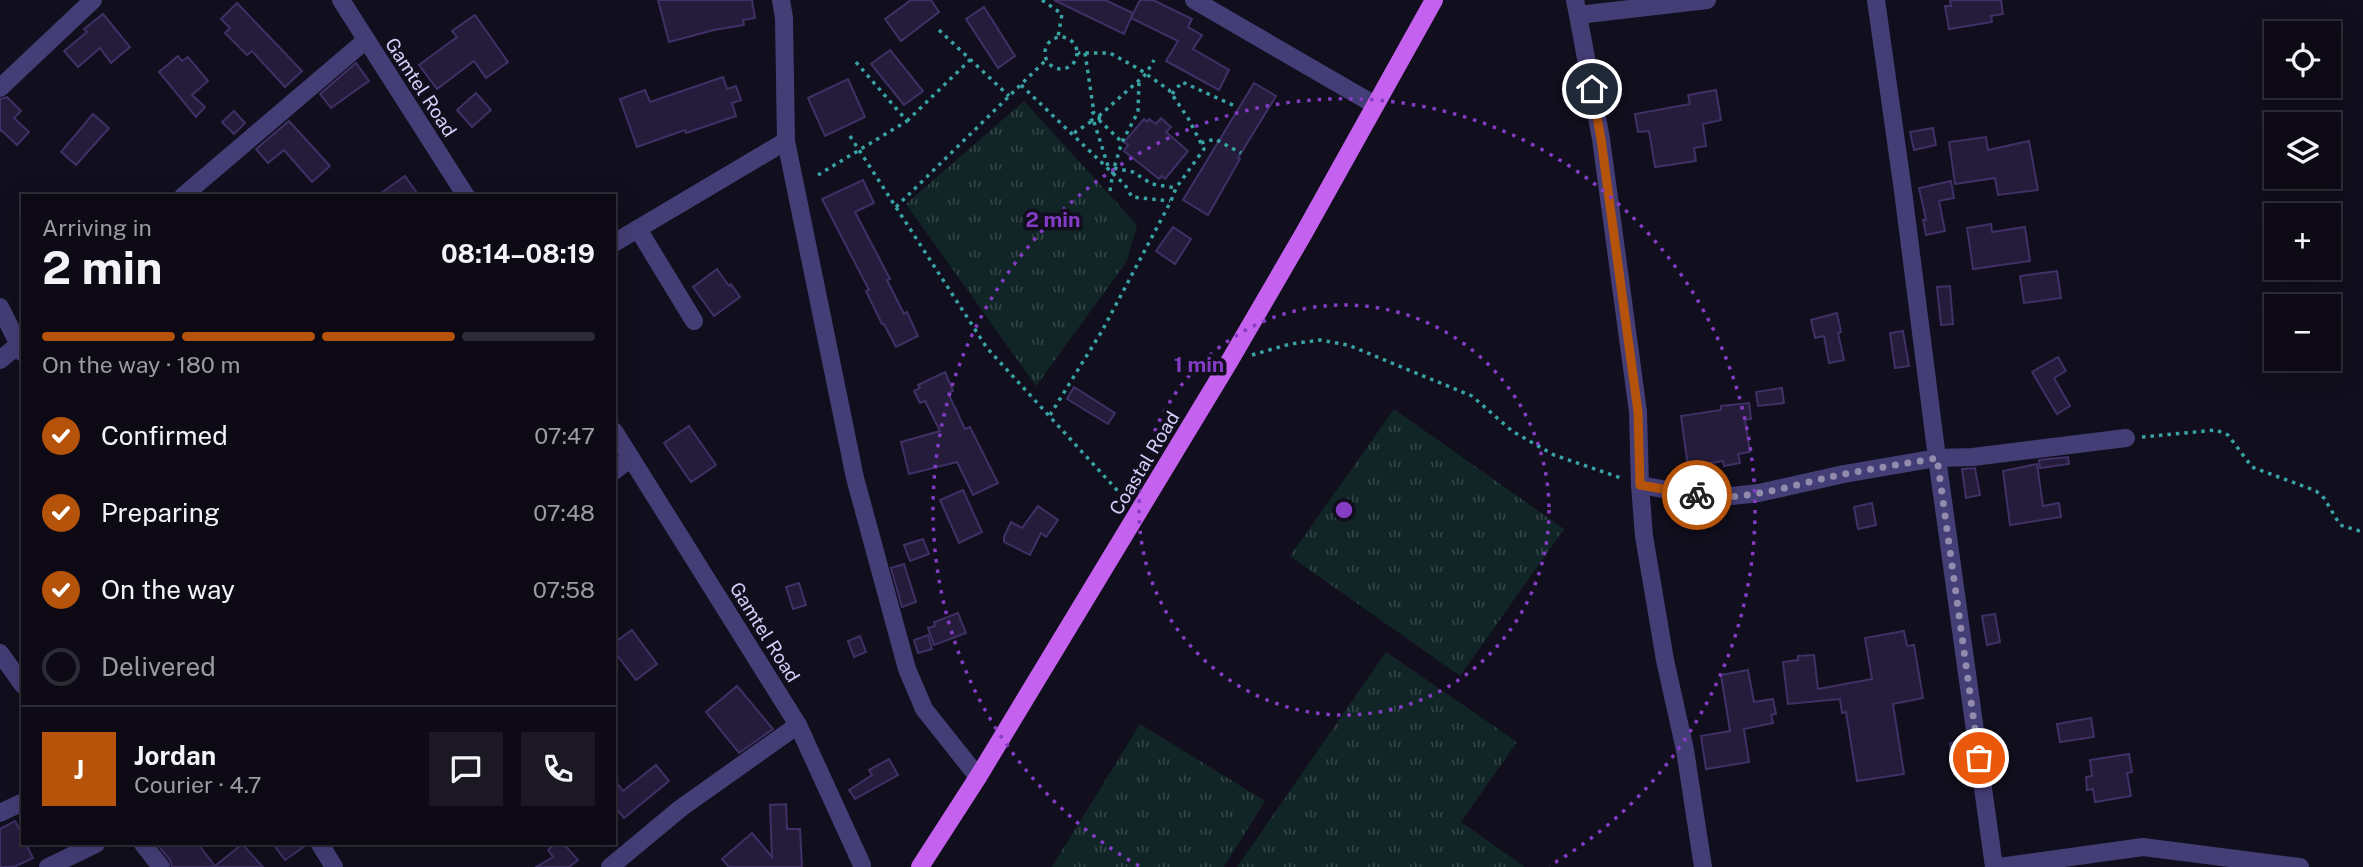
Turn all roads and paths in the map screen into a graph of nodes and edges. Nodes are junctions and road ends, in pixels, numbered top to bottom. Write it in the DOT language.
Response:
graph roads {
  1 [pos="93,0"];
  2 [pos="341,0"];
  3 [pos="781,0"];
  4 [pos="1042,0"];
  5 [pos="1194,0"];
  6 [pos="1434,0"];
  7 [pos="1707,0"];
  8 [pos="1876,0"];
  9 [pos="1577,7"];
  10 [pos="940,30"];
  11 [pos="1058,37"];
  12 [pos="366,40"];
  13 [pos="1085,52"];
  14 [pos="1078,53"];
  15 [pos="971,60"];
  16 [pos="1046,60"];
  17 [pos="1154,60"];
  18 [pos="855,61"];
  19 [pos="1146,74"];
  20 [pos="1139,81"];
  21 [pos="1021,85"];
  22 [pos="0,88"];
  23 [pos="1172,94"];
  24 [pos="1009,96"];
  25 [pos="1235,106"];
  26 [pos="1375,106"];
  27 [pos="1094,113"];
  28 [pos="1096,120"];
  29 [pos="907,121"];
  30 [pos="1073,133"];
  31 [pos="850,136"];
  32 [pos="786,141"];
  33 [pos="1122,142"];
  34 [pos="1201,143"];
  35 [pos="859,150"];
  36 [pos="1241,153"];
  37 [pos="1138,167"];
  38 [pos="1112,171"];
  39 [pos="1133,172"];
  40 [pos="818,175"];
  41 [pos="1175,188"];
  42 [pos="1110,191"];
  43 [pos="185,194"];
  44 [pos="465,194"];
  45 [pos="1171,201"];
  46 [pos="896,207"];
  47 [pos="638,229"];
  48 [pos="616,242"];
  49 [pos="0,307"];
  50 [pos="694,321"];
  51 [pos="21,347"];
  52 [pos="0,360"];
  53 [pos="1229,362"];
  54 [pos="1050,415"];
  55 [pos="616,434"];
  56 [pos="2126,438"];
  57 [pos="631,458"];
  58 [pos="1937,458"];
  59 [pos="616,469"];
  60 [pos="1640,485"];
  61 [pos="1138,513"];
  62 [pos="2363,532"];
  63 [pos="0,653"];
  64 [pos="21,682"];
  65 [pos="799,725"];
  66 [pos="978,777"];
  67 [pos="21,803"];
  68 [pos="0,813"];
  69 [pos="94,845"];
  70 [pos="144,845"];
  71 [pos="320,845"];
  72 [pos="328,864"];
  73 [pos="862,866"];
  74 [pos="48,867"];
  75 [pos="160,867"];
  76 [pos="610,867"];
  77 [pos="919,867"];
  78 [pos="1703,867"];
  79 [pos="1997,867"];
  80 [pos="2300,867"];
  1 -- 22 [label="street"];
  2 -- 12 [label="street, Gamtel Road"];
  3 -- 32 [label="street"];
  4 -- 11 [label="path"];
  5 -- 26 [label="street"];
  6 -- 26 [label="main road, Coastal Road"];
  7 -- 9 [label="street"];
  8 -- 58 [label="street"];
  9 -- 60 [label="street"];
  10 -- 15 [label="path"];
  11 -- 14 [label="path"];
  11 -- 16 [label="path"];
  12 -- 43 [label="street"];
  12 -- 44 [label="street, Gamtel Road"];
  13 -- 14 [label="path"];
  13 -- 19 [label="path"];
  13 -- 27 [label="path"];
  14 -- 16 [label="path"];
  15 -- 24 [label="path"];
  15 -- 29 [label="path"];
  16 -- 21 [label="path"];
  17 -- 19 [label="path"];
  18 -- 29 [label="path"];
  19 -- 20 [label="path"];
  19 -- 23 [label="path"];
  20 -- 28 [label="path"];
  20 -- 33 [label="path"];
  21 -- 24 [label="path"];
  21 -- 30 [label="path"];
  23 -- 25 [label="path"];
  23 -- 34 [label="path"];
  24 -- 46 [label="path"];
  26 -- 53 [label="main road, Coastal Road"];
  27 -- 28 [label="path"];
  27 -- 28 [label="path"];
  28 -- 30 [label="path"];
  28 -- 33 [label="path"];
  28 -- 38 [label="path"];
  29 -- 35 [label="path"];
  30 -- 38 [label="path"];
  31 -- 35 [label="path"];
  32 -- 47 [label="street"];
  32 -- 66 [label="street"];
  33 -- 38 [label="path"];
  34 -- 36 [label="path"];
  34 -- 41 [label="path"];
  35 -- 40 [label="path"];
  35 -- 46 [label="path"];
  37 -- 39 [label="path"];
  38 -- 39 [label="path"];
  38 -- 42 [label="path"];
  38 -- 45 [label="path"];
  39 -- 41 [label="path"];
  41 -- 45 [label="path"];
  45 -- 54 [label="path"];
  46 -- 54 [label="path"];
  47 -- 48 [label="street"];
  47 -- 50 [label="street"];
  49 -- 51 [label="street"];
  51 -- 52 [label="street"];
  53 -- 60 [label="path"];
  53 -- 61 [label="main road, Coastal Road"];
  54 -- 61 [label="path"];
  55 -- 57 [label="street, Gamtel Road"];
  56 -- 58 [label="street"];
  56 -- 62 [label="path"];
  57 -- 59 [label="street"];
  57 -- 65 [label="street, Gamtel Road"];
  58 -- 60 [label="street"];
  58 -- 79 [label="street"];
  60 -- 78 [label="street"];
  61 -- 66 [label="main road, Coastal Road"];
  63 -- 64 [label="street"];
  65 -- 73 [label="street, Gamtel Road"];
  65 -- 76 [label="street"];
  66 -- 77 [label="main road, Coastal Road"];
  67 -- 68 [label="street"];
  69 -- 74 [label="street"];
  70 -- 75 [label="street"];
  71 -- 72 [label="street"];
  79 -- 80 [label="street"];
}
